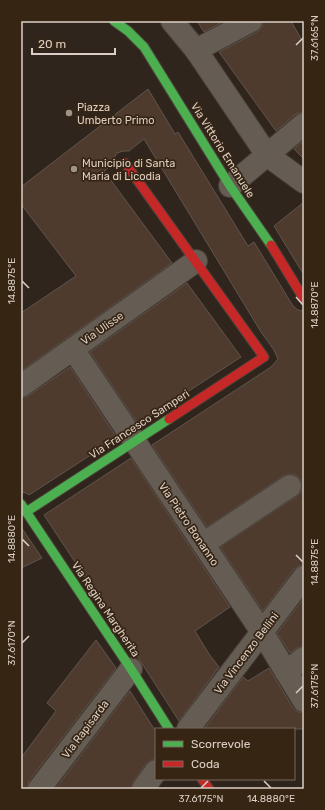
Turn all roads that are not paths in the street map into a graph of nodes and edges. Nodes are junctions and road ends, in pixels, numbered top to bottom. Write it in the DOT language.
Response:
graph roads {
  1 [pos="114,21"];
  2 [pos="172,21"];
  3 [pos="251,21"];
  4 [pos="203,46"];
  5 [pos="304,124"];
  6 [pos="267,154"];
  7 [pos="125,163"];
  8 [pos="304,182"];
  9 [pos="230,186"];
  10 [pos="190,265"];
  11 [pos="304,299"];
  12 [pos="73,349"];
  13 [pos="21,386"];
  14 [pos="134,442"];
  15 [pos="290,486"];
  16 [pos="24,508"];
  17 [pos="203,544"];
  18 [pos="304,577"];
  19 [pos="262,632"];
  20 [pos="304,658"];
  21 [pos="131,669"];
  22 [pos="286,672"];
  23 [pos="304,701"];
  24 [pos="167,728"];
  25 [pos="189,728"];
  26 [pos="155,772"];
  27 [pos="203,780"];
  28 [pos="40,789"];
  29 [pos="143,789"];
  30 [pos="209,789"];
  1 -- 9 [label="street, Via Vittorio Emanuele"];
  2 -- 4 [label="street"];
  3 -- 4 [label="street"];
  4 -- 6 [label="street"];
  5 -- 6 [label="street"];
  6 -- 8 [label="street"];
  6 -- 9 [label="street"];
  7 -- 10 [label="street"];
  9 -- 11 [label="street, Via Vittorio Emanuele"];
  10 -- 12 [label="street, Via Ulisse"];
  10 -- 14 [label="street, Via Francesco Samperi"];
  12 -- 13 [label="street, Via Ulisse"];
  12 -- 14 [label="street, Via Pietro Bonanno"];
  14 -- 16 [label="street, Via Francesco Samperi"];
  14 -- 17 [label="street, Via Pietro Bonanno"];
  15 -- 17 [label="street"];
  16 -- 21 [label="street, Via Regina Margherita"];
  17 -- 19 [label="street, Via Pietro Bonanno"];
  18 -- 19 [label="street, Via Vincenzo Bellini"];
  19 -- 22 [label="street, Via Pietro Bonanno"];
  19 -- 25 [label="street, Via Vincenzo Bellini"];
  20 -- 22 [label="street"];
  21 -- 24 [label="street, Via Regina Margherita"];
  21 -- 28 [label="street, Via Rapisarda"];
  22 -- 23 [label="street, Via Pietro Bonanno"];
  26 -- 29 [label="street"];
  27 -- 30 [label="street"];
}
